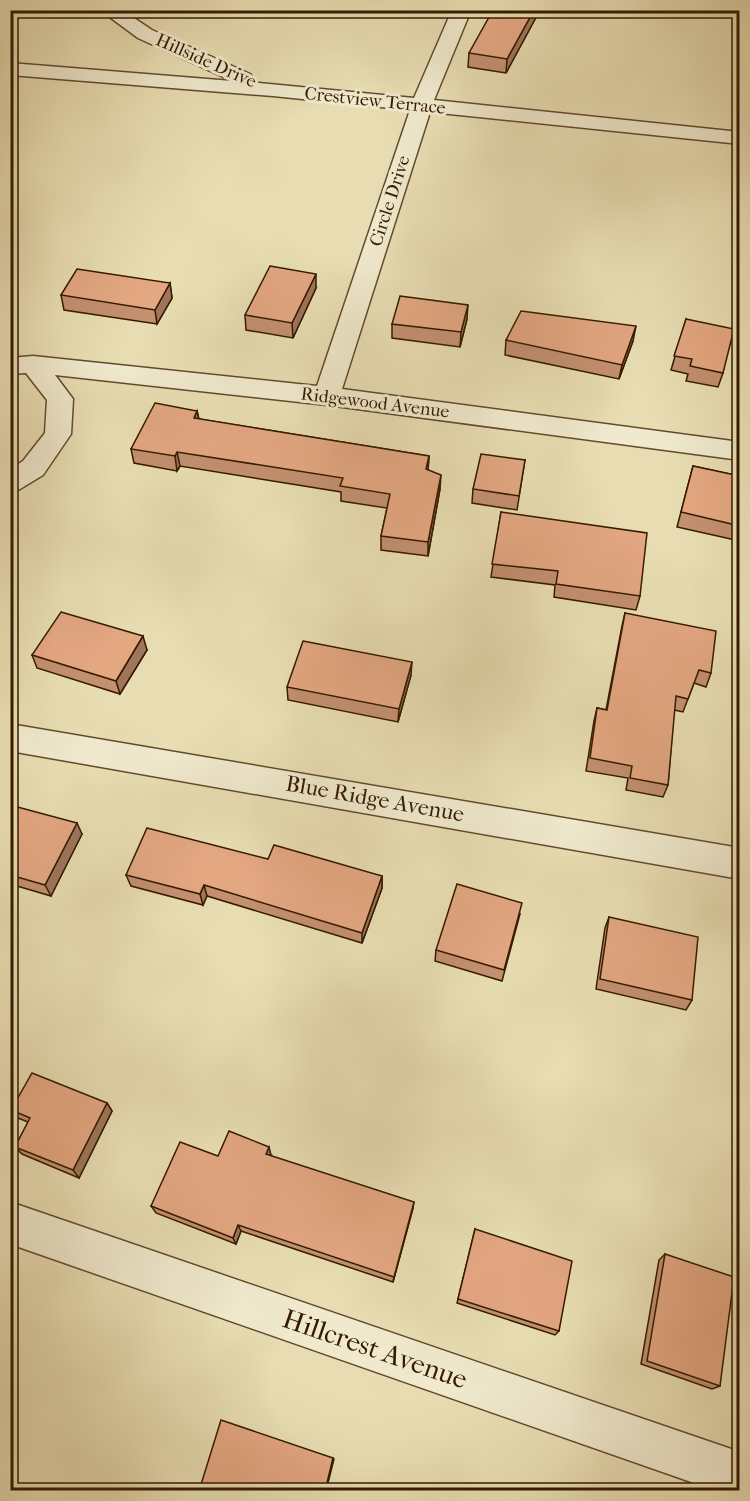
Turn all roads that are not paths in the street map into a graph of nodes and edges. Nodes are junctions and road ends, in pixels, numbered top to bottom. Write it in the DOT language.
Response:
graph roads {
  1 [pos="109,10"];
  2 [pos="462,10"];
  3 [pos="10,69"];
  4 [pos="273,90"];
  5 [pos="421,107"];
  6 [pos="740,138"];
  7 [pos="22,365"];
  8 [pos="327,396"];
  9 [pos="740,451"];
  10 [pos="10,482"];
  11 [pos="10,737"];
  12 [pos="740,864"];
  13 [pos="10,1223"];
  14 [pos="740,1476"];
  1 -- 4 [label="street, Hillside Drive"];
  2 -- 5 [label="street, Circle Drive"];
  3 -- 4 [label="street, Crestview Terrace"];
  4 -- 5 [label="street, Crestview Terrace"];
  5 -- 6 [label="street, Crestview Terrace"];
  5 -- 8 [label="street, Circle Drive"];
  7 -- 8 [label="street, Ridgewood Avenue"];
  7 -- 10 [label="street"];
  8 -- 9 [label="street, Ridgewood Avenue"];
  11 -- 12 [label="street, Blue Ridge Avenue"];
  13 -- 14 [label="street, Hillcrest Avenue"];
}
